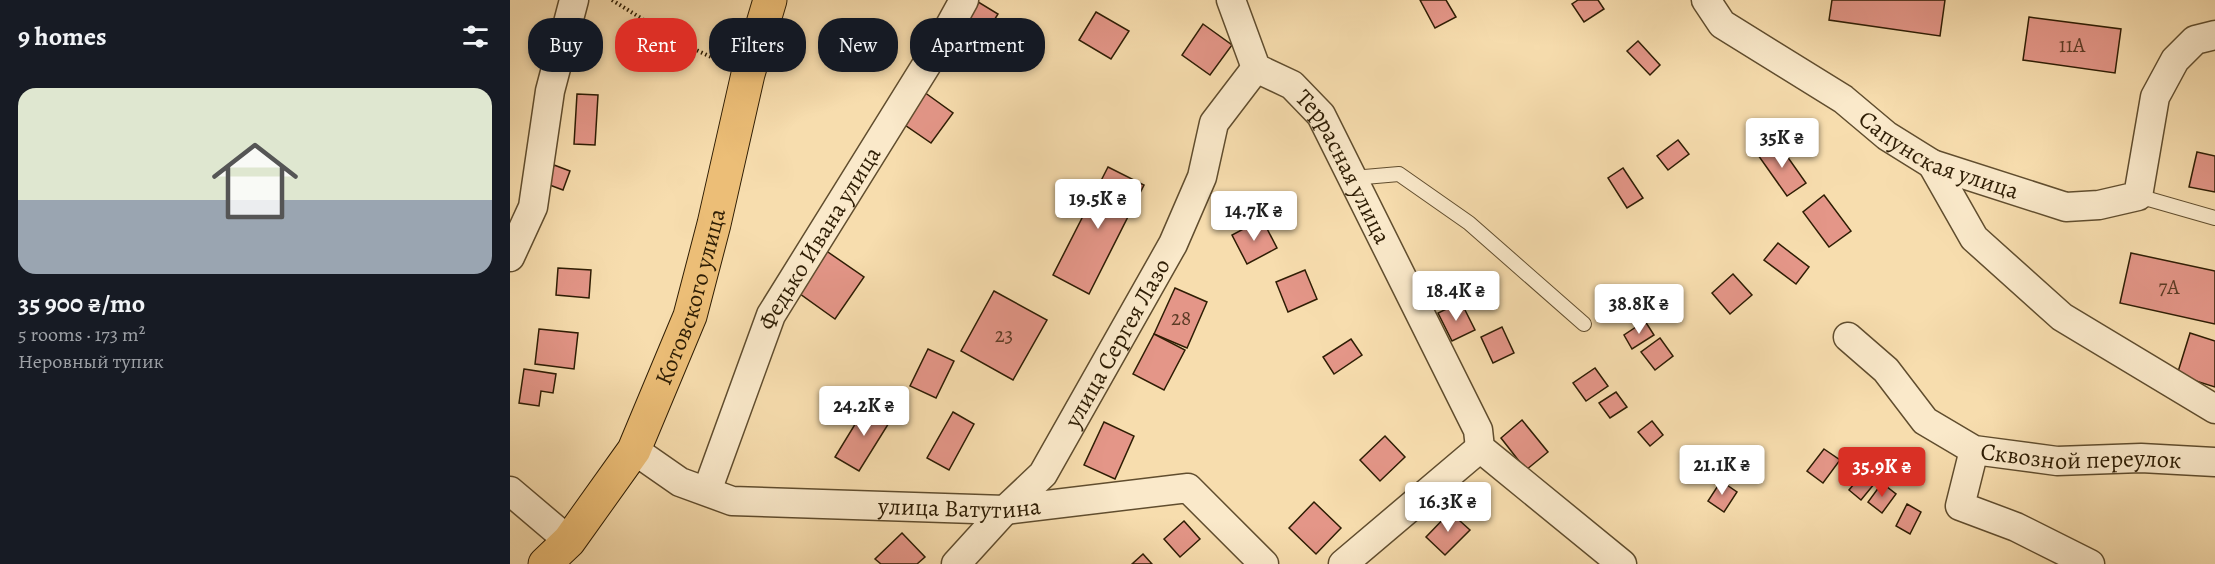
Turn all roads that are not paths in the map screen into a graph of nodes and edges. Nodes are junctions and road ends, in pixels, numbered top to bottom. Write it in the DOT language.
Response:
graph roads {
  1 [pos="574,0"];
  2 [pos="770,0"];
  3 [pos="964,0"];
  4 [pos="1231,0"];
  5 [pos="1706,0"];
  6 [pos="2215,35"];
  7 [pos="1256,68"];
  8 [pos="1932,164"];
  9 [pos="1353,178"];
  10 [pos="2138,196"];
  11 [pos="2215,218"];
  12 [pos="510,257"];
  13 [pos="1584,324"];
  14 [pos="1848,337"];
  15 [pos="2215,409"];
  16 [pos="1480,448"];
  17 [pos="634,450"];
  18 [pos="1974,450"];
  19 [pos="2215,462"];
  20 [pos="510,491"];
  21 [pos="707,491"];
  22 [pos="1005,510"];
  23 [pos="569,541"];
  24 [pos="545,564"];
  25 [pos="956,564"];
  26 [pos="1264,564"];
  27 [pos="1342,564"];
  28 [pos="1622,564"];
  29 [pos="2090,564"];
  1 -- 12 [label="street"];
  2 -- 17 [label="main road, Котовского улица"];
  3 -- 21 [label="street, Федько Ивана улица"];
  4 -- 7 [label="street"];
  5 -- 8 [label="street, Сапунская улица"];
  6 -- 10 [label="street"];
  7 -- 9 [label="street, Террасная улица"];
  7 -- 22 [label="street, улица Сергея Лазо"];
  8 -- 10 [label="street, Сапунская улица"];
  8 -- 15 [label="street"];
  9 -- 13 [label="lane"];
  9 -- 16 [label="street, Террасная улица"];
  10 -- 11 [label="lane"];
  14 -- 18 [label="street, Сквозной переулок"];
  16 -- 27 [label="street"];
  16 -- 28 [label="street"];
  17 -- 21 [label="street, улица Ватутина"];
  17 -- 23 [label="main road, Котовского улица"];
  18 -- 19 [label="street, Сквозной переулок"];
  18 -- 29 [label="street"];
  20 -- 23 [label="street"];
  21 -- 22 [label="street, улица Ватутина"];
  22 -- 25 [label="street, улица Сергея Лазо"];
  22 -- 26 [label="street, улица Ватутина"];
  23 -- 24 [label="main road, Котовского улица"];
}
